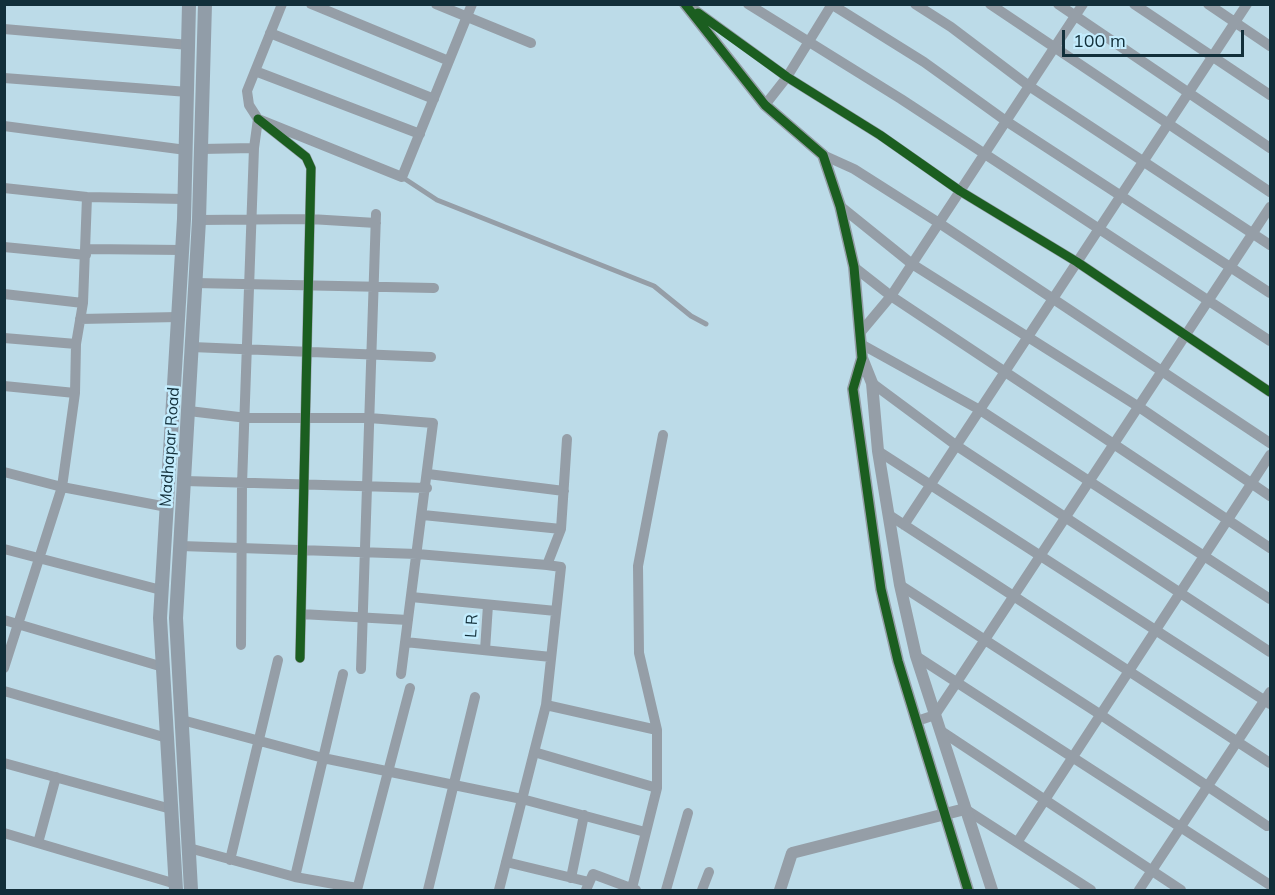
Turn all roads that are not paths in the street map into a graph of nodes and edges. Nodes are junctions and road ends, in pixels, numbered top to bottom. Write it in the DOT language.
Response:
graph roads {
  1 [pos="189,4"];
  2 [pos="205,4"];
  3 [pos="282,4"];
  4 [pos="311,4"];
  5 [pos="435,4"];
  6 [pos="472,4"];
  7 [pos="686,4"];
  8 [pos="748,4"];
  9 [pos="915,4"];
  10 [pos="990,4"];
  11 [pos="1058,4"];
  12 [pos="1083,4"];
  13 [pos="1134,4"];
  14 [pos="1208,4"];
  15 [pos="1247,4"];
  16 [pos="831,5"];
  17 [pos="467,17"];
  18 [pos="1074,18"];
  19 [pos="1235,22"];
  20 [pos="4,29"];
  21 [pos="270,33"];
  22 [pos="531,43"];
  23 [pos="808,43"];
  24 [pos="189,45"];
  25 [pos="1270,46"];
  26 [pos="1054,48"];
  27 [pos="1213,56"];
  28 [pos="449,61"];
  29 [pos="255,71"];
  30 [pos="787,77"];
  31 [pos="4,78"];
  32 [pos="1029,86"];
  33 [pos="188,92"];
  34 [pos="1188,93"];
  35 [pos="1270,94"];
  36 [pos="434,99"];
  37 [pos="765,105"];
  38 [pos="258,119"];
  39 [pos="1006,121"];
  40 [pos="1168,124"];
  41 [pos="4,126"];
  42 [pos="420,134"];
  43 [pos="255,148"];
  44 [pos="1270,148"];
  45 [pos="201,149"];
  46 [pos="186,150"];
  47 [pos="985,153"];
  48 [pos="823,155"];
  49 [pos="1143,162"];
  50 [pos="402,177"];
  51 [pos="4,188"];
  52 [pos="960,191"];
  53 [pos="1270,192"];
  54 [pos="87,196"];
  55 [pos="1121,196"];
  56 [pos="184,199"];
  57 [pos="840,206"];
  58 [pos="1270,207"];
  59 [pos="253,219"];
  60 [pos="310,219"];
  61 [pos="199,220"];
  62 [pos="939,223"];
  63 [pos="1099,228"];
  64 [pos="1253,234"];
  65 [pos="1270,245"];
  66 [pos="4,247"];
  67 [pos="182,250"];
  68 [pos="86,252"];
  69 [pos="1077,262"];
  70 [pos="912,264"];
  71 [pos="854,267"];
  72 [pos="1232,267"];
  73 [pos="195,283"];
  74 [pos="251,284"];
  75 [pos="309,287"];
  76 [pos="374,288"];
  77 [pos="434,288"];
  78 [pos="1270,293"];
  79 [pos="4,294"];
  80 [pos="891,296"];
  81 [pos="1053,300"];
  82 [pos="1208,302"];
  83 [pos="83,303"];
  84 [pos="178,317"];
  85 [pos="80,319"];
  86 [pos="706,324"];
  87 [pos="1186,335"];
  88 [pos="4,338"];
  89 [pos="861,338"];
  90 [pos="1027,339"];
  91 [pos="1270,341"];
  92 [pos="75,344"];
  93 [pos="192,347"];
  94 [pos="249,350"];
  95 [pos="308,352"];
  96 [pos="372,354"];
  97 [pos="431,357"];
  98 [pos="862,358"];
  99 [pos="1162,371"];
  100 [pos="1005,372"];
  101 [pos="873,383"];
  102 [pos="4,386"];
  103 [pos="1270,392"];
  104 [pos="75,393"];
  105 [pos="1138,407"];
  106 [pos="980,410"];
  107 [pos="189,411"];
  108 [pos="247,418"];
  109 [pos="306,418"];
  110 [pos="369,418"];
  111 [pos="663,435"];
  112 [pos="567,439"];
  113 [pos="1270,443"];
  114 [pos="1114,445"];
  115 [pos="957,446"];
  116 [pos="878,451"];
  117 [pos="1270,455"];
  118 [pos="4,472"];
  119 [pos="428,474"];
  120 [pos="184,480"];
  121 [pos="1089,482"];
  122 [pos="1252,483"];
  123 [pos="242,484"];
  124 [pos="305,485"];
  125 [pos="931,485"];
  126 [pos="367,486"];
  127 [pos="62,487"];
  128 [pos="427,488"];
  129 [pos="564,490"];
  130 [pos="1270,495"];
  131 [pos="167,507"];
  132 [pos="423,514"];
  133 [pos="888,514"];
  134 [pos="1066,518"];
  135 [pos="1229,519"];
  136 [pos="904,525"];
  137 [pos="561,529"];
  138 [pos="181,546"];
  139 [pos="242,548"];
  140 [pos="1270,548"];
  141 [pos="4,549"];
  142 [pos="302,550"];
  143 [pos="365,552"];
  144 [pos="417,554"];
  145 [pos="1205,555"];
  146 [pos="1041,556"];
  147 [pos="39,559"];
  148 [pos="547,565"];
  149 [pos="900,585"];
  150 [pos="161,590"];
  151 [pos="1182,591"];
  152 [pos="1014,596"];
  153 [pos="411,597"];
  154 [pos="1270,599"];
  155 [pos="488,605"];
  156 [pos="556,611"];
  157 [pos="301,614"];
  158 [pos="363,616"];
  159 [pos="4,620"];
  160 [pos="408,620"];
  161 [pos="18,624"];
  162 [pos="1157,629"];
  163 [pos="985,641"];
  164 [pos="405,642"];
  165 [pos="241,645"];
  166 [pos="485,650"];
  167 [pos="1270,652"];
  168 [pos="916,656"];
  169 [pos="551,657"];
  170 [pos="300,658"];
  171 [pos="278,660"];
  172 [pos="163,667"];
  173 [pos="4,668"];
  174 [pos="361,669"];
  175 [pos="1130,670"];
  176 [pos="343,674"];
  177 [pos="401,674"];
  178 [pos="957,682"];
  179 [pos="410,688"];
  180 [pos="4,691"];
  181 [pos="475,696"];
  182 [pos="1269,699"];
  183 [pos="546,705"];
  184 [pos="935,715"];
  185 [pos="1101,715"];
  186 [pos="182,720"];
  187 [pos="917,721"];
  188 [pos="657,730"];
  189 [pos="941,731"];
  190 [pos="167,738"];
  191 [pos="259,741"];
  192 [pos="1237,742"];
  193 [pos="534,753"];
  194 [pos="1073,757"];
  195 [pos="323,758"];
  196 [pos="4,763"];
  197 [pos="1270,763"];
  198 [pos="388,769"];
  199 [pos="56,777"];
  200 [pos="453,787"];
  201 [pos="1207,787"];
  202 [pos="657,788"];
  203 [pos="522,799"];
  204 [pos="1045,801"];
  205 [pos="171,809"];
  206 [pos="965,809"];
  207 [pos="688,813"];
  208 [pos="945,814"];
  209 [pos="584,815"];
  210 [pos="1267,826"];
  211 [pos="1181,827"];
  212 [pos="645,832"];
  213 [pos="4,833"];
  214 [pos="1018,842"];
  215 [pos="38,843"];
  216 [pos="189,848"];
  217 [pos="230,860"];
  218 [pos="506,862"];
  219 [pos="709,872"];
  220 [pos="1151,872"];
  221 [pos="294,877"];
  222 [pos="571,878"];
  223 [pos="1270,885"];
  224 [pos="588,886"];
  225 [pos="176,887"];
  226 [pos="357,889"];
  227 [pos="634,889"];
  228 [pos="191,891"];
  229 [pos="428,891"];
  230 [pos="499,891"];
  231 [pos="666,891"];
  232 [pos="702,891"];
  233 [pos="780,891"];
  234 [pos="968,891"];
  235 [pos="992,891"];
  236 [pos="1091,891"];
  237 [pos="1139,891"];
  238 [pos="1181,891"];
  1 -- 24 [label="main road, Madhapar Road"];
  2 -- 45 [label="main road, Madhapar Road"];
  3 -- 21 [label="street"];
  4 -- 28 [label="street"];
  5 -- 17 [label="street"];
  6 -- 17 [label="street"];
  7 -- 30 [label="street"];
  7 -- 37 [label="street"];
  8 -- 23 [label="street"];
  9 -- 32 [label="street"];
  10 -- 26 [label="street"];
  11 -- 18 [label="street"];
  12 -- 18 [label="street"];
  13 -- 27 [label="street"];
  14 -- 19 [label="street"];
  15 -- 19 [label="street"];
  16 -- 23 [label="street"];
  16 -- 39 [label="street"];
  17 -- 22 [label="street"];
  17 -- 28 [label="street"];
  18 -- 26 [label="street"];
  18 -- 34 [label="street"];
  19 -- 25 [label="street"];
  19 -- 27 [label="street"];
  20 -- 24 [label="street"];
  21 -- 29 [label="street"];
  21 -- 36 [label="street"];
  23 -- 30 [label="street"];
  23 -- 47 [label="street"];
  24 -- 33 [label="main road, Madhapar Road"];
  26 -- 32 [label="street"];
  26 -- 40 [label="street"];
  27 -- 34 [label="street"];
  27 -- 35 [label="street"];
  28 -- 36 [label="street"];
  29 -- 38 [label="street"];
  29 -- 42 [label="street"];
  30 -- 37 [label="street"];
  30 -- 52 [label="street"];
  31 -- 33 [label="street"];
  32 -- 39 [label="street"];
  32 -- 49 [label="street"];
  33 -- 46 [label="main road, Madhapar Road"];
  34 -- 40 [label="street"];
  34 -- 44 [label="street"];
  36 -- 42 [label="street"];
  37 -- 48 [label="street"];
  38 -- 43 [label="street"];
  38 -- 50 [label="street"];
  38 -- 60 [label="street"];
  39 -- 47 [label="street"];
  39 -- 55 [label="street"];
  40 -- 49 [label="street"];
  40 -- 53 [label="street"];
  41 -- 46 [label="street"];
  42 -- 50 [label="street"];
  43 -- 45 [label="street"];
  43 -- 59 [label="street"];
  45 -- 61 [label="main road, Madhapar Road"];
  46 -- 56 [label="main road, Madhapar Road"];
  47 -- 52 [label="street"];
  47 -- 63 [label="street"];
  48 -- 57 [label="street"];
  48 -- 62 [label="street"];
  49 -- 55 [label="street"];
  49 -- 64 [label="street"];
  50 -- 86 [label="lane"];
  51 -- 54 [label="street"];
  52 -- 62 [label="street"];
  52 -- 69 [label="street"];
  54 -- 56 [label="street"];
  54 -- 68 [label="street"];
  55 -- 63 [label="street"];
  55 -- 72 [label="street"];
  56 -- 67 [label="main road, Madhapar Road"];
  57 -- 70 [label="street"];
  57 -- 71 [label="street"];
  58 -- 64 [label="street"];
  59 -- 60 [label="street"];
  59 -- 61 [label="street"];
  59 -- 74 [label="street"];
  60 -- 75 [label="street"];
  60 -- 76 [label="street"];
  61 -- 73 [label="main road, Madhapar Road"];
  62 -- 70 [label="street"];
  62 -- 81 [label="street"];
  63 -- 69 [label="street"];
  63 -- 82 [label="street"];
  64 -- 65 [label="street"];
  64 -- 72 [label="street"];
  66 -- 68 [label="street"];
  67 -- 68 [label="street"];
  67 -- 84 [label="main road, Madhapar Road"];
  68 -- 83 [label="street"];
  69 -- 81 [label="street"];
  69 -- 87 [label="street"];
  70 -- 80 [label="street"];
  70 -- 90 [label="street"];
  71 -- 80 [label="street"];
  71 -- 89 [label="street"];
  72 -- 78 [label="street"];
  72 -- 82 [label="street"];
  73 -- 74 [label="street"];
  73 -- 93 [label="main road, Madhapar Road"];
  74 -- 75 [label="street"];
  74 -- 94 [label="street"];
  75 -- 76 [label="street"];
  75 -- 95 [label="street"];
  76 -- 77 [label="street"];
  76 -- 96 [label="street"];
  79 -- 83 [label="street"];
  80 -- 89 [label="street"];
  80 -- 100 [label="street"];
  81 -- 90 [label="street"];
  81 -- 99 [label="street"];
  82 -- 87 [label="street"];
  82 -- 91 [label="street"];
  83 -- 85 [label="street"];
  84 -- 85 [label="street"];
  84 -- 131 [label="main road, Madhapar Road"];
  85 -- 92 [label="street"];
  87 -- 99 [label="street"];
  87 -- 103 [label="street"];
  88 -- 92 [label="street"];
  89 -- 98 [label="street"];
  89 -- 106 [label="street"];
  90 -- 100 [label="street"];
  90 -- 105 [label="street"];
  92 -- 104 [label="street"];
  93 -- 94 [label="street"];
  93 -- 107 [label="main road, Madhapar Road"];
  94 -- 95 [label="street"];
  94 -- 108 [label="street"];
  95 -- 96 [label="street"];
  95 -- 109 [label="street"];
  96 -- 97 [label="street"];
  96 -- 110 [label="street"];
  98 -- 101 [label="street"];
  98 -- 187 [label="street"];
  99 -- 105 [label="street"];
  99 -- 113 [label="street"];
  100 -- 106 [label="street"];
  100 -- 114 [label="street"];
  101 -- 115 [label="street"];
  101 -- 116 [label="street"];
  102 -- 104 [label="street"];
  104 -- 127 [label="street"];
  105 -- 114 [label="street"];
  105 -- 122 [label="street"];
  106 -- 115 [label="street"];
  106 -- 121 [label="street"];
  107 -- 108 [label="street"];
  107 -- 120 [label="main road, Madhapar Road"];
  108 -- 109 [label="street"];
  108 -- 123 [label="street"];
  109 -- 110 [label="street"];
  109 -- 124 [label="street"];
  110 -- 119 [label="street"];
  110 -- 126 [label="street"];
  111 -- 188 [label="street"];
  112 -- 129 [label="street"];
  114 -- 121 [label="street"];
  114 -- 135 [label="street"];
  115 -- 125 [label="street"];
  115 -- 134 [label="street"];
  116 -- 125 [label="street"];
  116 -- 133 [label="street"];
  117 -- 122 [label="street"];
  118 -- 127 [label="street"];
  119 -- 128 [label="street"];
  119 -- 129 [label="street"];
  120 -- 123 [label="street"];
  120 -- 138 [label="main road, Madhapar Road"];
  121 -- 134 [label="street"];
  121 -- 145 [label="street"];
  122 -- 130 [label="street"];
  122 -- 135 [label="street"];
  123 -- 124 [label="street"];
  123 -- 139 [label="street"];
  124 -- 126 [label="street"];
  124 -- 142 [label="street"];
  125 -- 136 [label="street"];
  125 -- 146 [label="street"];
  126 -- 128 [label="street"];
  126 -- 143 [label="street"];
  127 -- 131 [label="street"];
  127 -- 147 [label="street"];
  128 -- 132 [label="street"];
  129 -- 137 [label="street"];
  131 -- 150 [label="main road, Madhapar Road"];
  132 -- 137 [label="street"];
  132 -- 144 [label="street"];
  133 -- 136 [label="street"];
  133 -- 149 [label="street"];
  134 -- 146 [label="street"];
  134 -- 151 [label="street"];
  135 -- 140 [label="street"];
  135 -- 145 [label="street"];
  136 -- 152 [label="street"];
  137 -- 148 [label="street"];
  138 -- 139 [label="street"];
  138 -- 186 [label="main road, Madhapar Road"];
  139 -- 142 [label="street"];
  139 -- 165 [label="street"];
  141 -- 147 [label="street"];
  142 -- 143 [label="street"];
  142 -- 157 [label="street"];
  143 -- 144 [label="street"];
  143 -- 158 [label="street"];
  144 -- 148 [label="street"];
  144 -- 153 [label="street"];
  145 -- 151 [label="street"];
  145 -- 154 [label="street"];
  146 -- 152 [label="street"];
  146 -- 162 [label="street"];
  147 -- 150 [label="street"];
  147 -- 161 [label="street"];
  148 -- 156 [label="street"];
  149 -- 163 [label="street"];
  149 -- 168 [label="street"];
  150 -- 172 [label="main road, Madhapar Road"];
  151 -- 162 [label="street"];
  151 -- 167 [label="street"];
  152 -- 163 [label="street"];
  152 -- 175 [label="street"];
  153 -- 155 [label="street"];
  153 -- 160 [label="street"];
  155 -- 156 [label="street"];
  155 -- 166 [label="street, L R"];
  156 -- 169 [label="street"];
  157 -- 158 [label="street"];
  157 -- 170 [label="street"];
  158 -- 160 [label="street"];
  158 -- 174 [label="street"];
  159 -- 161 [label="street"];
  160 -- 164 [label="street"];
  161 -- 172 [label="street"];
  161 -- 173 [label="street"];
  162 -- 175 [label="street"];
  162 -- 182 [label="street"];
  163 -- 178 [label="street"];
  163 -- 185 [label="street"];
  164 -- 166 [label="street"];
  164 -- 177 [label="street"];
  166 -- 169 [label="street"];
  168 -- 178 [label="street"];
  168 -- 184 [label="street"];
  169 -- 183 [label="street"];
  171 -- 191 [label="street"];
  172 -- 190 [label="main road, Madhapar Road"];
  175 -- 185 [label="street"];
  175 -- 192 [label="street"];
  176 -- 195 [label="street"];
  178 -- 184 [label="street"];
  178 -- 194 [label="street"];
  179 -- 198 [label="street"];
  180 -- 190 [label="street"];
  181 -- 200 [label="street"];
  182 -- 192 [label="street"];
  183 -- 188 [label="street"];
  183 -- 193 [label="street"];
  184 -- 187 [label="street"];
  184 -- 189 [label="street"];
  185 -- 194 [label="street"];
  185 -- 201 [label="street"];
  186 -- 191 [label="street"];
  186 -- 216 [label="main road, Madhapar Road"];
  187 -- 208 [label="street"];
  188 -- 202 [label="street"];
  189 -- 204 [label="street"];
  189 -- 206 [label="street"];
  190 -- 205 [label="main road, Madhapar Road"];
  191 -- 195 [label="street"];
  191 -- 217 [label="street"];
  192 -- 197 [label="street"];
  192 -- 201 [label="street"];
  193 -- 202 [label="street"];
  193 -- 203 [label="street"];
  194 -- 204 [label="street"];
  194 -- 211 [label="street"];
  195 -- 198 [label="street"];
  195 -- 221 [label="street"];
  196 -- 199 [label="street"];
  198 -- 200 [label="street"];
  198 -- 226 [label="street"];
  199 -- 205 [label="street"];
  199 -- 215 [label="street"];
  200 -- 203 [label="street"];
  200 -- 229 [label="street"];
  201 -- 210 [label="street"];
  201 -- 211 [label="street"];
  202 -- 212 [label="street"];
  203 -- 209 [label="street"];
  203 -- 218 [label="street"];
  204 -- 214 [label="street"];
  204 -- 220 [label="street"];
  205 -- 225 [label="main road, Madhapar Road"];
  206 -- 208 [label="street"];
  206 -- 214 [label="street"];
  206 -- 235 [label="street"];
  207 -- 231 [label="street"];
  208 -- 233 [label="street"];
  208 -- 234 [label="street"];
  209 -- 212 [label="street"];
  209 -- 222 [label="street"];
  211 -- 220 [label="street"];
  211 -- 223 [label="street"];
  212 -- 227 [label="street"];
  213 -- 215 [label="street"];
  214 -- 236 [label="street"];
  215 -- 225 [label="street"];
  216 -- 217 [label="street"];
  216 -- 228 [label="main road, Madhapar Road"];
  217 -- 221 [label="street"];
  218 -- 222 [label="street"];
  218 -- 230 [label="street"];
  219 -- 232 [label="street"];
  220 -- 237 [label="street"];
  220 -- 238 [label="street"];
  221 -- 226 [label="street"];
  222 -- 224 [label="street"];
  224 -- 227 [label="street"];
}
